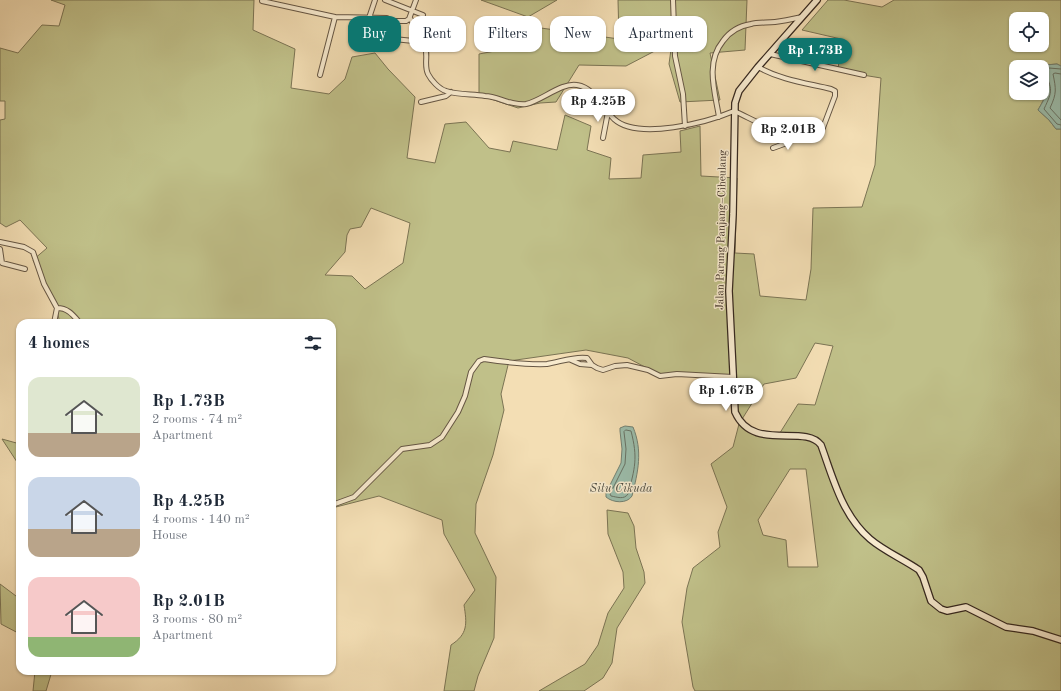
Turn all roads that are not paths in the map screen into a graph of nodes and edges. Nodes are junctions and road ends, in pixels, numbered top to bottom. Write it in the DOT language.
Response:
graph roads {
  1 [pos="262,0"];
  2 [pos="375,0"];
  3 [pos="385,0"];
  4 [pos="416,0"];
  5 [pos="673,0"];
  6 [pos="817,0"];
  7 [pos="413,11"];
  8 [pos="423,15"];
  9 [pos="370,16"];
  10 [pos="411,16"];
  11 [pos="335,17"];
  12 [pos="348,17"];
  13 [pos="803,17"];
  14 [pos="427,52"];
  15 [pos="770,54"];
  16 [pos="758,67"];
  17 [pos="320,75"];
  18 [pos="864,75"];
  19 [pos="451,92"];
  20 [pos="421,102"];
  21 [pos="734,110"];
  22 [pos="608,112"];
  23 [pos="719,117"];
  24 [pos="685,126"];
  25 [pos="794,137"];
  26 [pos="603,138"];
  27 [pos="773,148"];
  28 [pos="0,242"];
  29 [pos="0,249"];
  30 [pos="25,269"];
  31 [pos="56,308"];
  32 [pos="55,319"];
  33 [pos="76,319"];
  34 [pos="571,360"];
  35 [pos="592,365"];
  36 [pos="733,377"];
  37 [pos="336,504"];
  38 [pos="1061,640"];
  1 -- 11 [label="street"];
  2 -- 9 [label="street"];
  3 -- 7 [label="street"];
  4 -- 7 [label="street"];
  5 -- 24 [label="street"];
  6 -- 13 [label="street, Jalan Parung Panjang–Ciheulang"];
  7 -- 8 [label="street"];
  7 -- 10 [label="street"];
  11 -- 12 [label="street"];
  11 -- 17 [label="street"];
  13 -- 15 [label="street, Jalan Parung Panjang–Ciheulang"];
  13 -- 23 [label="street"];
  14 -- 19 [label="street"];
  15 -- 16 [label="street, Jalan Parung Panjang–Ciheulang"];
  15 -- 18 [label="street"];
  16 -- 21 [label="street, Jalan Parung Panjang–Ciheulang"];
  16 -- 25 [label="street"];
  19 -- 20 [label="street"];
  19 -- 22 [label="street"];
  21 -- 23 [label="street"];
  21 -- 25 [label="street"];
  21 -- 36 [label="street, Jalan Parung Panjang–Ciheulang"];
  22 -- 24 [label="street"];
  22 -- 26 [label="street"];
  23 -- 24 [label="street"];
  25 -- 27 [label="street"];
  28 -- 31 [label="street"];
  29 -- 30 [label="street"];
  31 -- 32 [label="street"];
  31 -- 33 [label="street"];
  34 -- 35 [label="street"];
  34 -- 35 [label="street"];
  34 -- 37 [label="street"];
  35 -- 36 [label="street"];
  36 -- 38 [label="street, Jalan Parung Panjang–Ciheulang"];
}
